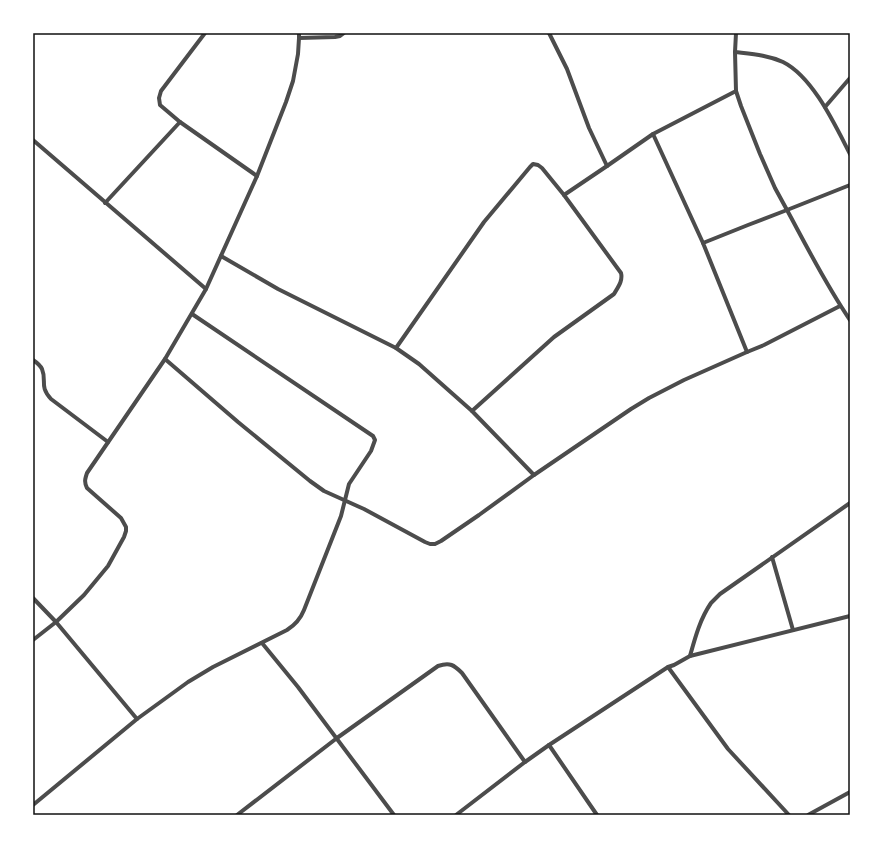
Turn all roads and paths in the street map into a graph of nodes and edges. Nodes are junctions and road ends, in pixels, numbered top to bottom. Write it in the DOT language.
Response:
graph roads {
  1 [pos="205,33"];
  2 [pos="344,33"];
  3 [pos="548,33"];
  4 [pos="736,33"];
  5 [pos="299,35"];
  6 [pos="735,52"];
  7 [pos="850,78"];
  8 [pos="736,91"];
  9 [pos="825,107"];
  10 [pos="180,122"];
  11 [pos="653,134"];
  12 [pos="33,140"];
  13 [pos="850,154"];
  14 [pos="606,166"];
  15 [pos="257,176"];
  16 [pos="850,185"];
  17 [pos="564,195"];
  18 [pos="105,203"];
  19 [pos="787,210"];
  20 [pos="704,243"];
  21 [pos="221,256"];
  22 [pos="206,289"];
  23 [pos="840,306"];
  24 [pos="192,314"];
  25 [pos="850,320"];
  26 [pos="396,348"];
  27 [pos="747,352"];
  28 [pos="165,359"];
  29 [pos="33,360"];
  30 [pos="472,411"];
  31 [pos="108,442"];
  32 [pos="534,475"];
  33 [pos="345,501"];
  34 [pos="850,503"];
  35 [pos="772,557"];
  36 [pos="33,598"];
  37 [pos="850,616"];
  38 [pos="56,622"];
  39 [pos="793,630"];
  40 [pos="33,640"];
  41 [pos="262,643"];
  42 [pos="690,656"];
  43 [pos="668,667"];
  44 [pos="137,719"];
  45 [pos="337,738"];
  46 [pos="549,745"];
  47 [pos="525,762"];
  48 [pos="850,792"];
  49 [pos="33,805"];
  50 [pos="237,815"];
  51 [pos="394,815"];
  52 [pos="456,815"];
  53 [pos="597,815"];
  54 [pos="789,815"];
  55 [pos="808,815"];
  1 -- 10 [label="street"];
  2 -- 5 [label="street"];
  3 -- 14 [label="street"];
  4 -- 6 [label="street"];
  5 -- 15 [label="street"];
  6 -- 8 [label="street"];
  6 -- 9 [label="street"];
  7 -- 9 [label="street"];
  8 -- 11 [label="street"];
  8 -- 19 [label="street"];
  9 -- 13 [label="street"];
  10 -- 15 [label="street"];
  10 -- 18 [label="street"];
  11 -- 14 [label="street"];
  11 -- 20 [label="street"];
  12 -- 18 [label="street"];
  14 -- 17 [label="street"];
  15 -- 21 [label="street"];
  16 -- 19 [label="street"];
  17 -- 26 [label="street"];
  17 -- 30 [label="street"];
  18 -- 22 [label="street"];
  19 -- 20 [label="street"];
  19 -- 23 [label="street"];
  20 -- 27 [label="street"];
  21 -- 22 [label="street"];
  21 -- 26 [label="street"];
  22 -- 24 [label="street"];
  23 -- 25 [label="street"];
  23 -- 27 [label="street"];
  24 -- 28 [label="street"];
  24 -- 33 [label="street"];
  26 -- 30 [label="street"];
  27 -- 32 [label="street"];
  28 -- 31 [label="street"];
  28 -- 33 [label="street"];
  29 -- 31 [label="street"];
  30 -- 32 [label="street"];
  31 -- 38 [label="street"];
  32 -- 33 [label="street"];
  33 -- 41 [label="street"];
  34 -- 35 [label="street"];
  35 -- 39 [label="street"];
  35 -- 42 [label="street"];
  36 -- 38 [label="street"];
  37 -- 39 [label="street"];
  38 -- 40 [label="street"];
  38 -- 44 [label="street"];
  39 -- 42 [label="street"];
  41 -- 44 [label="street"];
  41 -- 45 [label="street"];
  42 -- 43 [label="street"];
  43 -- 46 [label="street"];
  43 -- 54 [label="street"];
  44 -- 49 [label="street"];
  45 -- 47 [label="street"];
  45 -- 50 [label="street"];
  45 -- 51 [label="street"];
  46 -- 47 [label="street"];
  46 -- 53 [label="street"];
  47 -- 52 [label="street"];
  48 -- 55 [label="street"];
}
